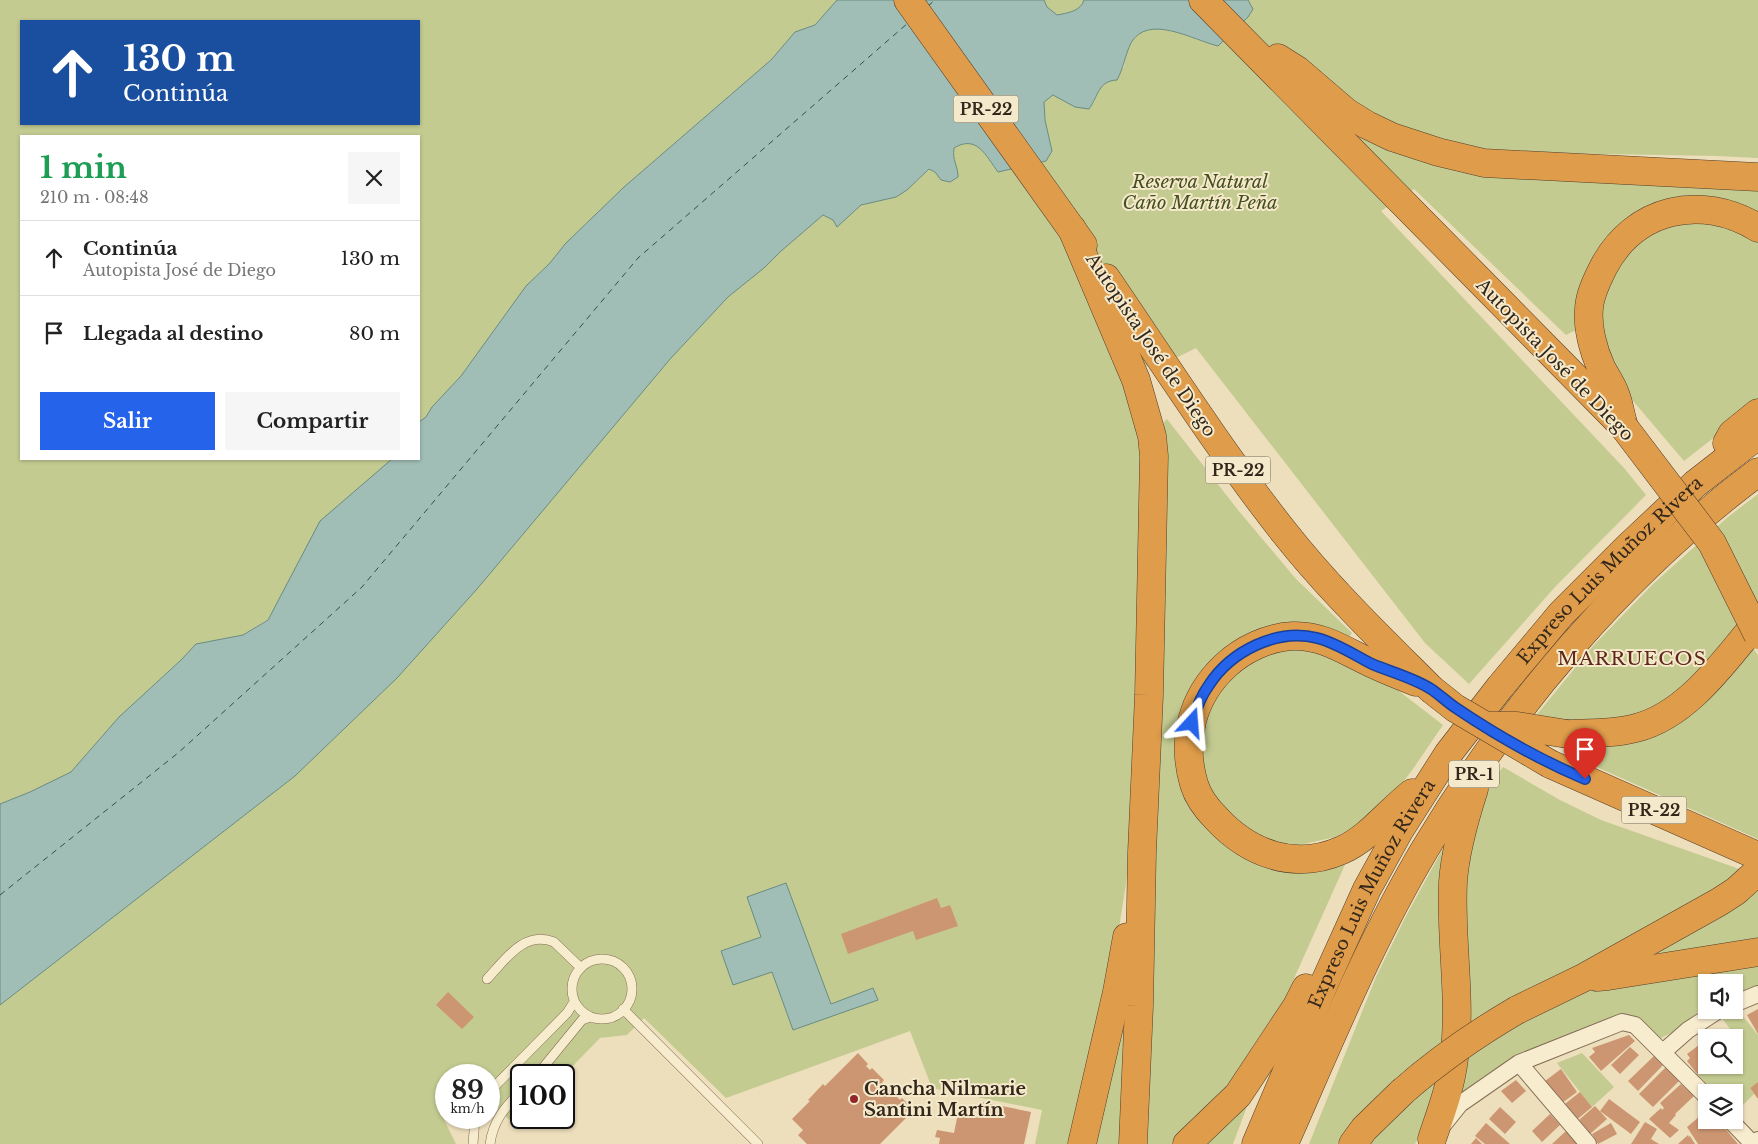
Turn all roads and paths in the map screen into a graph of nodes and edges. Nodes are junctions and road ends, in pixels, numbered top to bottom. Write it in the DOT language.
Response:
graph roads {
  1 [pos="908,0"];
  2 [pos="1203,0"];
  3 [pos="1236,34"];
  4 [pos="1758,177"];
  5 [pos="1068,224"];
  6 [pos="1758,228"];
  7 [pos="1758,413"];
  8 [pos="1624,427"];
  9 [pos="1758,435"];
  10 [pos="1714,468"];
  11 [pos="1758,472"];
  12 [pos="1712,543"];
  13 [pos="1758,611"];
  14 [pos="1758,621"];
  15 [pos="1758,635"];
  16 [pos="1431,689"];
  17 [pos="1486,726"];
  18 [pos="1483,760"];
  19 [pos="1424,790"];
  20 [pos="1142,852"];
  21 [pos="1758,856"];
  22 [pos="1758,871"];
  23 [pos="1368,890"];
  24 [pos="1758,952"];
  25 [pos="581,968"];
  26 [pos="1585,977"];
  27 [pos="487,979"];
  28 [pos="1758,994"];
  29 [pos="1743,1000"];
  30 [pos="574,1002"];
  31 [pos="624,1010"];
  32 [pos="590,1017"];
  33 [pos="1704,1019"];
  34 [pos="1663,1052"];
  35 [pos="1519,1063"];
  36 [pos="546,1064"];
  37 [pos="500,1081"];
  38 [pos="1698,1088"];
  39 [pos="510,1103"];
  40 [pos="474,1129"];
  41 [pos="1739,1129"];
  42 [pos="1758,1140"];
  43 [pos="1430,1142"];
  44 [pos="473,1144"];
  45 [pos="490,1144"];
  46 [pos="758,1144"];
  47 [pos="1082,1144"];
  48 [pos="1133,1144"];
  49 [pos="1187,1144"];
  50 [pos="1256,1144"];
  51 [pos="1284,1144"];
  52 [pos="1353,1144"];
  53 [pos="1588,1144"];
  54 [pos="1753,1144"];
  1 -- 5 [label="highway, Autopista José de Diego / PR-22"];
  2 -- 3 [label="highway, Autopista José de Diego"];
  3 -- 4 [label="highway"];
  3 -- 8 [label="highway, Autopista José de Diego"];
  5 -- 16 [label="highway, Autopista José de Diego / PR-22"];
  5 -- 20 [label="highway"];
  6 -- 8 [label="highway"];
  7 -- 10 [label="highway"];
  8 -- 12 [label="highway, Autopista José de Diego, bridge"];
  9 -- 10 [label="highway, Expreso Luis Muñoz Rivera / PR-1"];
  10 -- 19 [label="highway, Expreso Luis Muñoz Rivera / PR-1"];
  11 -- 18 [label="highway, Expreso Luis Muñoz Rivera / PR-1"];
  12 -- 13 [label="highway, Autopista José de Diego, bridge"];
  12 -- 15 [label="highway, bridge"];
  14 -- 17 [label="highway, bridge"];
  16 -- 17 [label="highway, Autopista José de Diego / PR-22, bridge"];
  16 -- 19 [label="highway"];
  17 -- 21 [label="highway, Autopista José de Diego / PR-22, bridge"];
  18 -- 43 [label="highway"];
  18 -- 51 [label="highway, Expreso Luis Muñoz Rivera / PR-1"];
  19 -- 23 [label="highway, Expreso Luis Muñoz Rivera / PR-1"];
  20 -- 47 [label="highway"];
  20 -- 48 [label="highway"];
  22 -- 26 [label="highway"];
  23 -- 49 [label="highway"];
  23 -- 50 [label="highway, Expreso Luis Muñoz Rivera / PR-1"];
  24 -- 26 [label="highway"];
  25 -- 27 [label="lane"];
  25 -- 30 [label="lane"];
  25 -- 31 [label="lane"];
  26 -- 52 [label="highway, bridge"];
  28 -- 29 [label="street"];
  30 -- 32 [label="lane"];
  30 -- 37 [label="lane"];
  31 -- 32 [label="lane"];
  31 -- 46 [label="lane"];
  32 -- 36 [label="lane"];
  33 -- 34 [label="street"];
  34 -- 35 [label="street"];
  34 -- 38 [label="street"];
  35 -- 43 [label="street"];
  35 -- 53 [label="street"];
  39 -- 45 [label="lane"];
  40 -- 44 [label="lane"];
  41 -- 54 [label="street"];
  42 -- 54 [label="street"];
}
